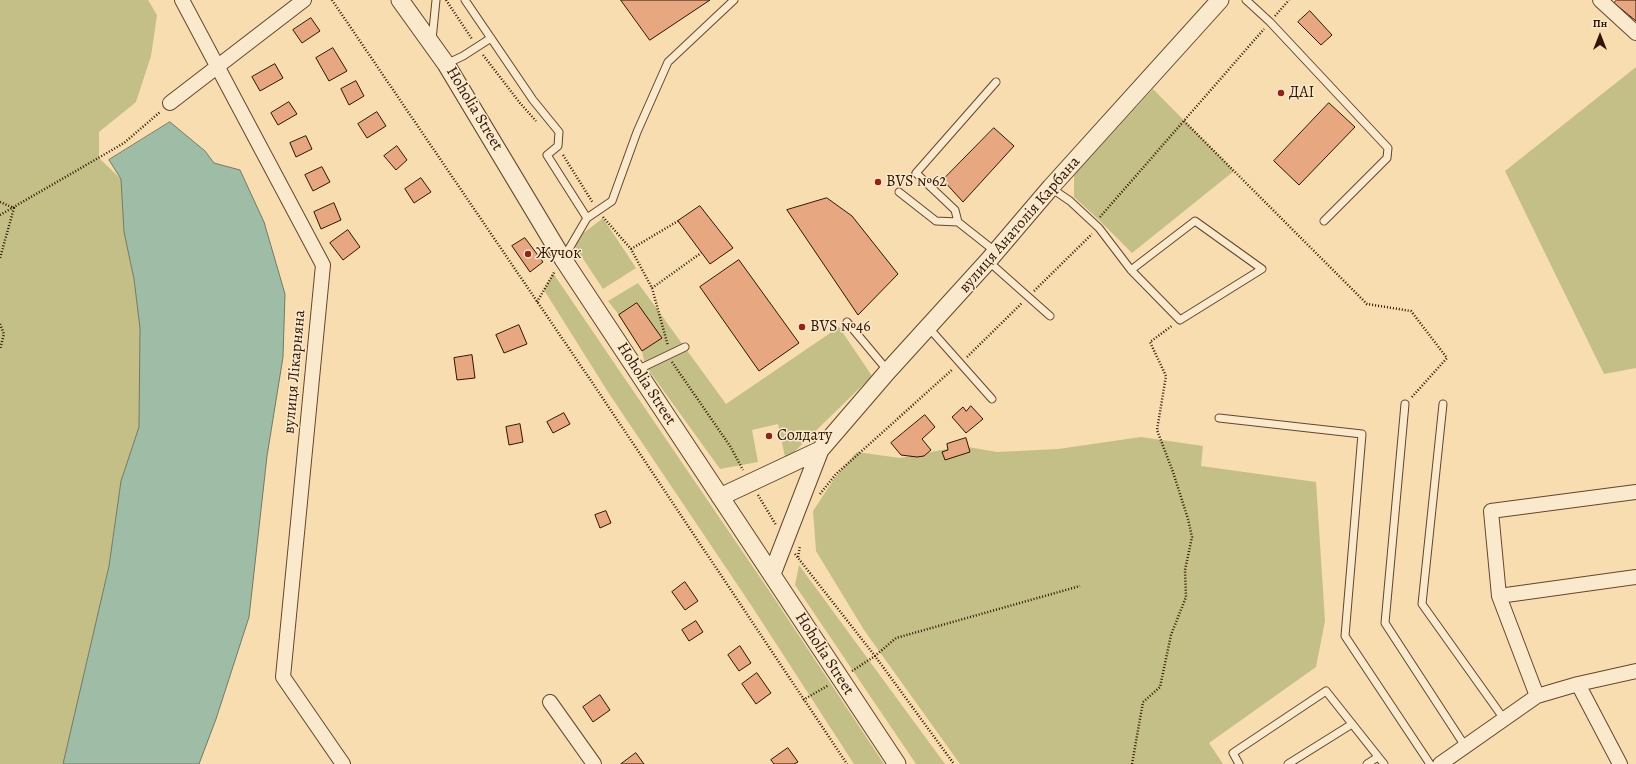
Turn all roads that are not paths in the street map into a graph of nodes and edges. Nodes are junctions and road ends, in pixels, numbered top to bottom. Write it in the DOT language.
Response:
graph roads {
  1 [pos="182,0"];
  2 [pos="304,0"];
  3 [pos="400,0"];
  4 [pos="436,0"];
  5 [pos="465,0"];
  6 [pos="734,0"];
  7 [pos="1246,0"];
  8 [pos="1600,0"];
  9 [pos="1217,1"];
  10 [pos="1636,33"];
  11 [pos="491,38"];
  12 [pos="432,42"];
  13 [pos="446,64"];
  14 [pos="218,67"];
  15 [pos="996,82"];
  16 [pos="170,103"];
  17 [pos="1051,188"];
  18 [pos="899,192"];
  19 [pos="587,218"];
  20 [pos="1324,221"];
  21 [pos="958,222"];
  22 [pos="992,256"];
  23 [pos="563,259"];
  24 [pos="1131,270"];
  25 [pos="1050,316"];
  26 [pos="847,322"];
  27 [pos="929,328"];
  28 [pos="685,347"];
  29 [pos="637,370"];
  30 [pos="888,372"];
  31 [pos="992,399"];
  32 [pos="1405,404"];
  33 [pos="1443,404"];
  34 [pos="1219,418"];
  35 [pos="820,450"];
  36 [pos="1636,492"];
  37 [pos="720,497"];
  38 [pos="772,574"];
  39 [pos="1636,576"];
  40 [pos="1499,596"];
  41 [pos="1636,671"];
  42 [pos="1578,684"];
  43 [pos="1537,696"];
  44 [pos="550,702"];
  45 [pos="1504,719"];
  46 [pos="1352,724"];
  47 [pos="1465,746"];
  48 [pos="1378,757"];
  49 [pos="343,764"];
  50 [pos="594,764"];
  51 [pos="897,764"];
  52 [pos="1239,764"];
  53 [pos="1288,764"];
  54 [pos="1367,764"];
  55 [pos="1384,764"];
  56 [pos="1430,764"];
  57 [pos="1440,764"];
  58 [pos="1620,764"];
  1 -- 14 [label="street, вулиця Лікарняна"];
  2 -- 14 [label="street"];
  3 -- 12 [label="street, Hoholia Street"];
  4 -- 12 [label="lane"];
  5 -- 11 [label="lane"];
  6 -- 19 [label="lane"];
  7 -- 20 [label="lane"];
  8 -- 10 [label="street"];
  9 -- 17 [label="street, вулиця Анатолія Карбана"];
  11 -- 13 [label="lane"];
  11 -- 19 [label="lane"];
  12 -- 13 [label="street, Hoholia Street"];
  13 -- 23 [label="street, Hoholia Street"];
  14 -- 16 [label="street"];
  14 -- 49 [label="street, вулиця Лікарняна"];
  15 -- 21 [label="lane"];
  17 -- 22 [label="street, вулиця Анатолія Карбана"];
  17 -- 24 [label="lane"];
  18 -- 21 [label="lane"];
  19 -- 23 [label="lane"];
  21 -- 22 [label="lane"];
  22 -- 25 [label="lane"];
  22 -- 27 [label="street, вулиця Анатолія Карбана"];
  23 -- 29 [label="street, Hoholia Street"];
  24 -- 24 [label="lane"];
  26 -- 30 [label="lane"];
  27 -- 30 [label="street, вулиця Анатолія Карбана"];
  27 -- 31 [label="lane"];
  28 -- 29 [label="lane"];
  29 -- 37 [label="street, Hoholia Street"];
  30 -- 35 [label="street, вулиця Анатолія Карбана"];
  32 -- 47 [label="lane"];
  33 -- 45 [label="lane"];
  34 -- 56 [label="lane"];
  35 -- 37 [label="street"];
  35 -- 38 [label="street"];
  36 -- 40 [label="street"];
  37 -- 38 [label="street, Hoholia Street"];
  38 -- 51 [label="street, Hoholia Street"];
  39 -- 40 [label="street"];
  40 -- 43 [label="street"];
  41 -- 42 [label="street"];
  42 -- 43 [label="street"];
  42 -- 58 [label="street"];
  43 -- 45 [label="street"];
  44 -- 50 [label="street"];
  45 -- 47 [label="street"];
  46 -- 48 [label="lane"];
  46 -- 52 [label="lane"];
  46 -- 53 [label="lane"];
  47 -- 57 [label="street"];
  48 -- 54 [label="lane"];
  48 -- 55 [label="lane"];
}
